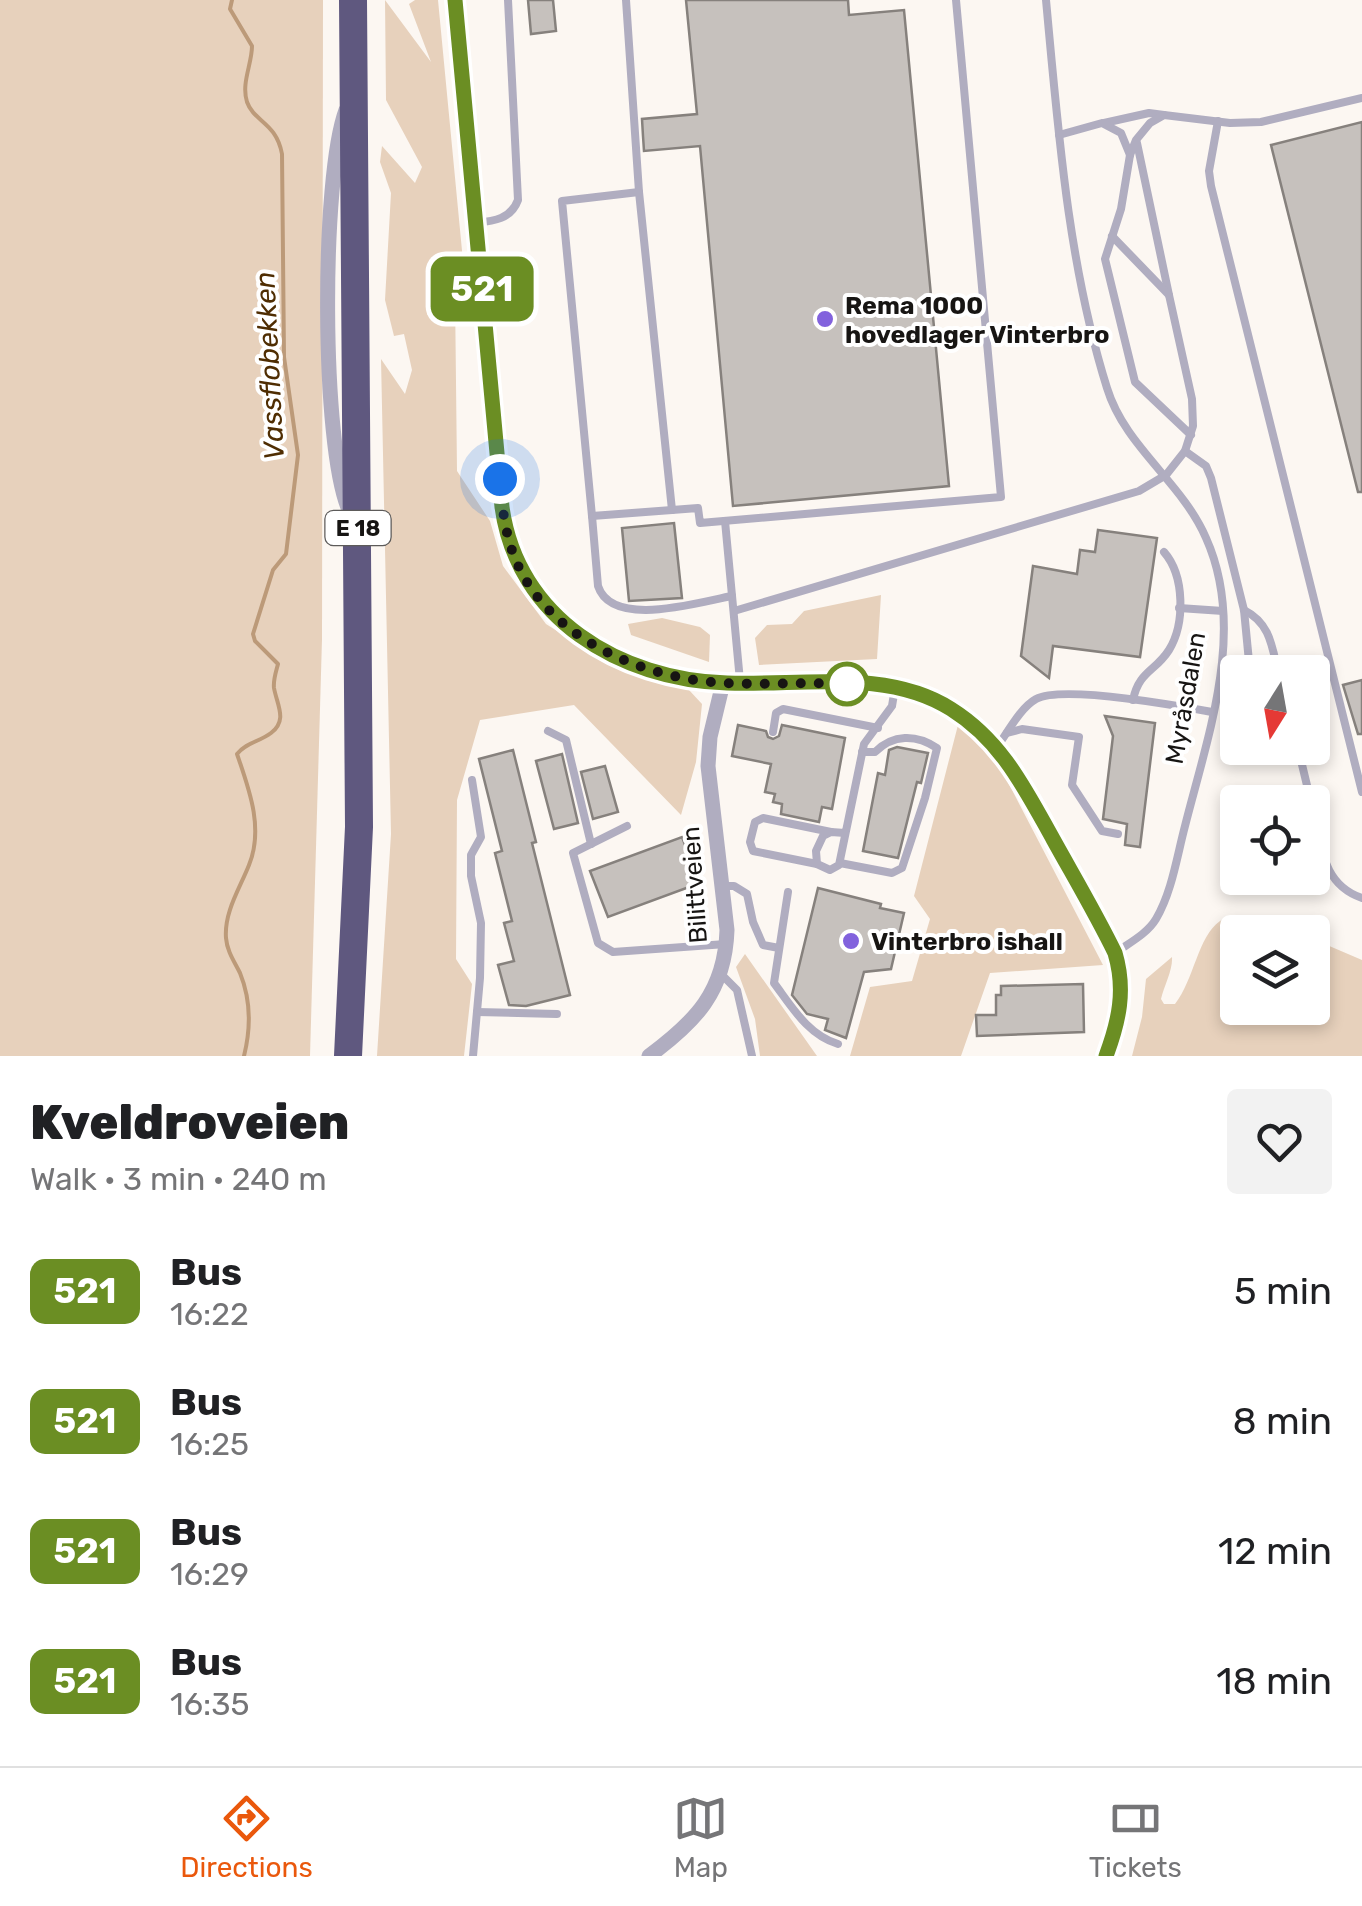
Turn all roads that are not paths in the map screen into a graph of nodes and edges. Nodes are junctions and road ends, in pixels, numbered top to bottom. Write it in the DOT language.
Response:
graph roads {
  1 [pos="345,0"];
  2 [pos="353,0"];
  3 [pos="455,0"];
  4 [pos="508,0"];
  5 [pos="626,0"];
  6 [pos="956,0"];
  7 [pos="1046,0"];
  8 [pos="1362,98"];
  9 [pos="1164,114"];
  10 [pos="1218,121"];
  11 [pos="1102,123"];
  12 [pos="1059,135"];
  13 [pos="1136,140"];
  14 [pos="1130,155"];
  15 [pos="639,192"];
  16 [pos="476,223"];
  17 [pos="1112,236"];
  18 [pos="1169,295"];
  19 [pos="1191,436"];
  20 [pos="1185,452"];
  21 [pos="1166,474"];
  22 [pos="672,510"];
  23 [pos="592,516"];
  24 [pos="725,522"];
  25 [pos="1164,552"];
  26 [pos="732,596"];
  27 [pos="1180,608"];
  28 [pos="1244,610"];
  29 [pos="1223,611"];
  30 [pos="734,612"];
  31 [pos="1248,655"];
  32 [pos="1273,655"];
  33 [pos="731,683"];
  34 [pos="895,688"];
  35 [pos="1134,700"];
  36 [pos="1212,712"];
  37 [pos="878,728"];
  38 [pos="548,732"];
  39 [pos="772,732"];
  40 [pos="1002,740"];
  41 [pos="862,752"];
  42 [pos="472,780"];
  43 [pos="1362,792"];
  44 [pos="627,826"];
  45 [pos="831,832"];
  46 [pos="846,833"];
  47 [pos="1118,834"];
  48 [pos="592,844"];
  49 [pos="840,863"];
  50 [pos="817,864"];
  51 [pos="1330,875"];
  52 [pos="723,886"];
  53 [pos="788,892"];
  54 [pos="1362,898"];
  55 [pos="726,944"];
  56 [pos="779,948"];
  57 [pos="1115,953"];
  58 [pos="720,973"];
  59 [pos="478,1012"];
  60 [pos="557,1014"];
  61 [pos="838,1044"];
  62 [pos="339,1056"];
  63 [pos="348,1056"];
  64 [pos="474,1056"];
  65 [pos="648,1056"];
  66 [pos="752,1056"];
  67 [pos="1106,1056"];
  1 -- 62 [label="highway, E 18"];
  2 -- 63 [label="highway, E 18"];
  3 -- 16 [label="street"];
  4 -- 16 [label="lane"];
  5 -- 15 [label="lane"];
  6 -- 24 [label="lane"];
  7 -- 12 [label="lane, Myråsdalen"];
  8 -- 10 [label="lane"];
  9 -- 10 [label="lane"];
  9 -- 11 [label="lane"];
  9 -- 13 [label="lane"];
  10 -- 43 [label="lane"];
  11 -- 12 [label="lane"];
  11 -- 14 [label="lane"];
  12 -- 21 [label="lane, Myråsdalen"];
  13 -- 14 [label="lane"];
  13 -- 18 [label="lane"];
  14 -- 17 [label="lane"];
  15 -- 22 [label="lane"];
  15 -- 23 [label="lane"];
  16 -- 33 [label="street"];
  17 -- 18 [label="lane"];
  17 -- 19 [label="lane"];
  18 -- 19 [label="lane"];
  19 -- 20 [label="lane"];
  20 -- 21 [label="lane"];
  20 -- 28 [label="lane"];
  21 -- 29 [label="lane, Myråsdalen"];
  21 -- 30 [label="lane"];
  22 -- 23 [label="lane"];
  22 -- 24 [label="lane"];
  23 -- 26 [label="lane"];
  24 -- 26 [label="lane"];
  25 -- 27 [label="lane"];
  26 -- 30 [label="lane"];
  27 -- 29 [label="lane"];
  27 -- 35 [label="lane"];
  28 -- 31 [label="lane"];
  28 -- 32 [label="lane"];
  29 -- 36 [label="lane, Myråsdalen"];
  30 -- 33 [label="lane"];
  33 -- 34 [label="street"];
  33 -- 52 [label="street, Bilittveien"];
  34 -- 37 [label="lane"];
  34 -- 40 [label="street"];
  35 -- 36 [label="lane"];
  35 -- 40 [label="lane"];
  36 -- 57 [label="lane, Myråsdalen"];
  37 -- 39 [label="lane"];
  37 -- 41 [label="lane"];
  38 -- 48 [label="lane"];
  40 -- 47 [label="lane"];
  40 -- 57 [label="street"];
  41 -- 46 [label="lane"];
  41 -- 49 [label="lane"];
  42 -- 59 [label="lane"];
  44 -- 48 [label="lane"];
  45 -- 46 [label="lane"];
  45 -- 50 [label="lane"];
  45 -- 50 [label="lane"];
  46 -- 49 [label="lane"];
  48 -- 55 [label="lane"];
  49 -- 50 [label="lane"];
  51 -- 54 [label="lane"];
  52 -- 55 [label="street, Bilittveien"];
  52 -- 56 [label="lane"];
  53 -- 56 [label="lane"];
  55 -- 58 [label="street, Bilittveien"];
  56 -- 61 [label="lane"];
  57 -- 67 [label="street"];
  58 -- 65 [label="street, Bilittveien"];
  58 -- 66 [label="lane"];
  59 -- 60 [label="lane"];
  59 -- 64 [label="lane"];
}
